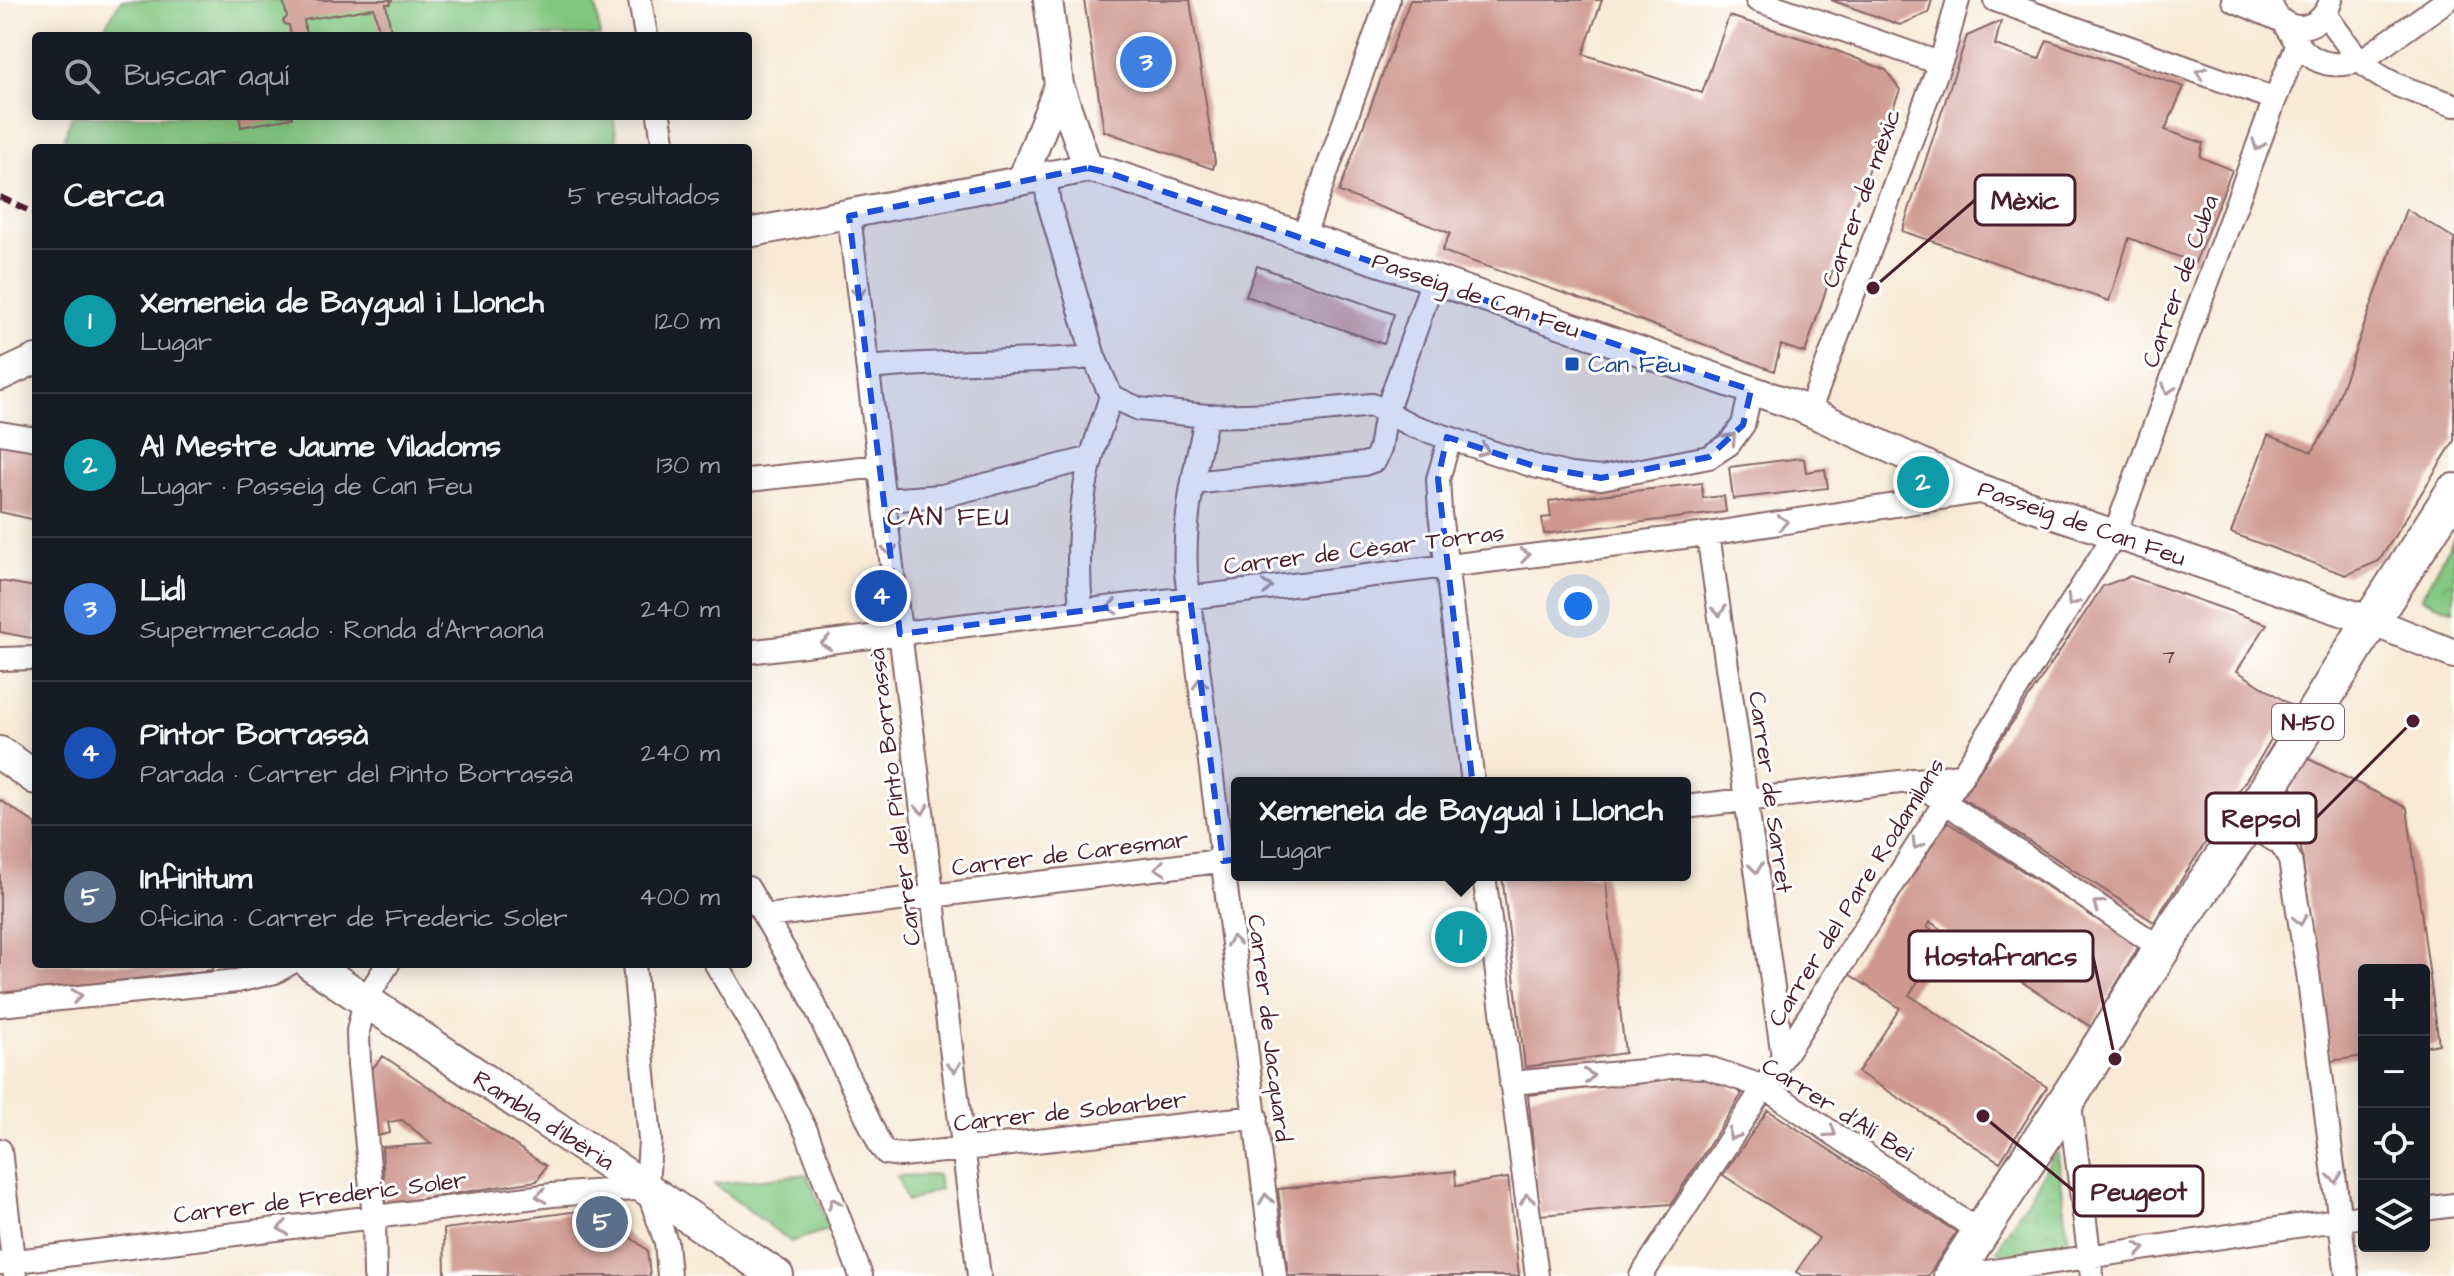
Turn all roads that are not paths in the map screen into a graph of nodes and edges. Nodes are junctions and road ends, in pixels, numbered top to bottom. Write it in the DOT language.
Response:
graph roads {
  1 [pos="640,0"];
  2 [pos="1048,0"];
  3 [pos="1388,0"];
  4 [pos="1757,0"];
  5 [pos="1958,0"];
  6 [pos="1995,0"];
  7 [pos="2233,0"];
  8 [pos="2447,0"];
  9 [pos="2332,6"];
  10 [pos="2278,14"];
  11 [pos="645,32"];
  12 [pos="2297,46"];
  13 [pos="2361,61"];
  14 [pos="1939,63"];
  15 [pos="1059,85"];
  16 [pos="2275,99"];
  17 [pos="2454,105"];
  18 [pos="660,120"];
  19 [pos="663,144"];
  20 [pos="1088,168"];
  21 [pos="1033,178"];
  22 [pos="849,216"];
  23 [pos="752,232"];
  24 [pos="1304,235"];
  25 [pos="1433,279"];
  26 [pos="0,352"];
  27 [pos="32,357"];
  28 [pos="1094,357"];
  29 [pos="32,360"];
  30 [pos="868,368"];
  31 [pos="0,376"];
  32 [pos="1751,390"];
  33 [pos="1111,396"];
  34 [pos="1386,412"];
  35 [pos="1809,412"];
  36 [pos="1207,416"];
  37 [pos="0,433"];
  38 [pos="32,438"];
  39 [pos="1450,438"];
  40 [pos="1091,458"];
  41 [pos="880,466"];
  42 [pos="752,480"];
  43 [pos="1193,483"];
  44 [pos="1986,491"];
  45 [pos="2454,492"];
  46 [pos="884,500"];
  47 [pos="1708,534"];
  48 [pos="2114,536"];
  49 [pos="1447,564"];
  50 [pos="1190,597"];
  51 [pos="1081,611"];
  52 [pos="2371,621"];
  53 [pos="900,634"];
  54 [pos="752,652"];
  55 [pos="2454,654"];
  56 [pos="32,658"];
  57 [pos="0,659"];
  58 [pos="0,753"];
  59 [pos="32,775"];
  60 [pos="1960,775"];
  61 [pos="1472,777"];
  62 [pos="1912,780"];
  63 [pos="1747,800"];
  64 [pos="1944,801"];
  65 [pos="1691,806"];
  66 [pos="2246,824"];
  67 [pos="1230,860"];
  68 [pos="1232,881"];
  69 [pos="1485,881"];
  70 [pos="752,894"];
  71 [pos="932,895"];
  72 [pos="766,916"];
  73 [pos="2162,949"];
  74 [pos="295,968"];
  75 [pos="315,968"];
  76 [pos="385,968"];
  77 [pos="634,968"];
  78 [pos="718,968"];
  79 [pos="365,1000"];
  80 [pos="0,1005"];
  81 [pos="1783,1057"];
  82 [pos="1511,1083"];
  83 [pos="1764,1087"];
  84 [pos="2069,1097"];
  85 [pos="1256,1117"];
  86 [pos="964,1149"];
  87 [pos="0,1150"];
  88 [pos="647,1188"];
  89 [pos="2454,1205"];
  90 [pos="2430,1208"];
  91 [pos="374,1217"];
  92 [pos="2358,1217"];
  93 [pos="2340,1219"];
  94 [pos="1980,1232"];
  95 [pos="2091,1266"];
  96 [pos="9,1267"];
  97 [pos="1967,1274"];
  98 [pos="375,1276"];
  99 [pos="669,1276"];
  100 [pos="777,1276"];
  101 [pos="861,1276"];
  102 [pos="979,1276"];
  103 [pos="1275,1276"];
  104 [pos="1537,1276"];
  105 [pos="1641,1276"];
  106 [pos="2347,1276"];
  1 -- 11 [label="street"];
  2 -- 15 [label="street"];
  3 -- 24 [label="street"];
  4 -- 14 [label="street"];
  5 -- 14 [label="street, Carrer de mèxic"];
  16 -- 6 [label="street, one-way"];
  7 -- 10 [label="street"];
  8 -- 13 [label="street"];
  9 -- 10 [label="street"];
  9 -- 13 [label="street"];
  10 -- 12 [label="street"];
  12 -- 13 [label="street"];
  12 -- 16 [label="street, Carrer de Cuba"];
  13 -- 17 [label="street"];
  14 -- 35 [label="street, Carrer de mèxic"];
  15 -- 20 [label="street"];
  15 -- 21 [label="street"];
  16 -- 48 [label="street, Carrer de Cuba, one-way"];
  18 -- 19 [label="street"];
  20 -- 21 [label="street, Passeig de Can Feu"];
  20 -- 24 [label="street, Passeig de Can Feu"];
  21 -- 22 [label="street, Passeig de Can Feu"];
  21 -- 28 [label="street"];
  22 -- 23 [label="street, Passeig de Can Feu"];
  22 -- 30 [label="street, Carrer del Pinto Borrassà, one-way"];
  24 -- 25 [label="street, Passeig de Can Feu"];
  25 -- 32 [label="street, Passeig de Can Feu"];
  25 -- 34 [label="street"];
  26 -- 27 [label="street"];
  28 -- 30 [label="street"];
  28 -- 33 [label="street"];
  29 -- 31 [label="street"];
  30 -- 41 [label="street, Carrer del Pinto Borrassà"];
  32 -- 35 [label="street, Passeig de Can Feu"];
  39 -- 32 [label="street, one-way"];
  33 -- 36 [label="street"];
  33 -- 40 [label="street"];
  34 -- 36 [label="street"];
  34 -- 39 [label="street"];
  34 -- 43 [label="street"];
  35 -- 44 [label="street, Passeig de Can Feu"];
  36 -- 43 [label="street, Carrer de Jacquard"];
  37 -- 38 [label="street"];
  39 -- 49 [label="street"];
  40 -- 46 [label="street"];
  40 -- 51 [label="street"];
  41 -- 42 [label="street"];
  41 -- 46 [label="street, Carrer del Pinto Borrassà"];
  43 -- 50 [label="street, Carrer de Jacquard"];
  47 -- 44 [label="street, Carrer de Cèsar Torras, one-way"];
  44 -- 48 [label="street, Passeig de Can Feu"];
  45 -- 52 [label="main road, N-150"];
  46 -- 53 [label="street, Carrer del Pinto Borrassà, one-way"];
  49 -- 47 [label="street, Carrer de Cèsar Torras, one-way"];
  47 -- 63 [label="street, Carrer de Sarret, one-way"];
  48 -- 52 [label="street, Passeig de Can Feu"];
  48 -- 60 [label="street, Carrer del Pare Rodamilans, one-way"];
  50 -- 49 [label="street, Carrer de Cèsar Torras, one-way"];
  49 -- 61 [label="street"];
  50 -- 51 [label="street, Carrer de Cèsar Torras, one-way"];
  67 -- 50 [label="street, Carrer de Jacquard, one-way"];
  51 -- 53 [label="street, Carrer de Cèsar Torras"];
  52 -- 55 [label="street, Passeig de Can Feu"];
  52 -- 66 [label="main road, N-150"];
  53 -- 54 [label="street, Carrer de Cèsar Torras, one-way"];
  53 -- 71 [label="street, Carrer del Pinto Borrassà, one-way"];
  56 -- 57 [label="street"];
  58 -- 59 [label="main road"];
  60 -- 62 [label="street"];
  60 -- 64 [label="street, Carrer del Pare Rodamilans"];
  62 -- 63 [label="street"];
  62 -- 64 [label="street"];
  63 -- 65 [label="street"];
  63 -- 81 [label="street, Carrer de Sarret, one-way"];
  73 -- 64 [label="street, one-way"];
  64 -- 81 [label="street, Carrer del Pare Rodamilans, one-way"];
  66 -- 73 [label="main road, N-150"];
  66 -- 93 [label="street, one-way"];
  67 -- 71 [label="street, Carrer de Caresmar, one-way"];
  85 -- 68 [label="street, Carrer de Jacquard, one-way"];
  69 -- 82 [label="street"];
  70 -- 72 [label="street"];
  71 -- 72 [label="street, Carrer de Caresmar"];
  71 -- 86 [label="street, Carrer del Pinto Borrassà, one-way"];
  72 -- 86 [label="street, Carrer de Sobarber"];
  73 -- 84 [label="main road, N-150"];
  80 -- 74 [label="street, one-way"];
  75 -- 79 [label="main road, Rambla d'Ibèria"];
  76 -- 79 [label="street"];
  77 -- 88 [label="street"];
  101 -- 78 [label="street, one-way"];
  79 -- 88 [label="main road, Rambla d'Ibèria"];
  79 -- 91 [label="street"];
  81 -- 83 [label="street, Carrer del Pare Rodamilans"];
  82 -- 83 [label="street, Carrer d'Alí Bei, one-way"];
  104 -- 82 [label="street, one-way"];
  83 -- 94 [label="street, Carrer d'Alí Bei, one-way"];
  83 -- 105 [label="street, Carrer del Pare Rodamilans, one-way"];
  84 -- 94 [label="main road, N-150"];
  84 -- 95 [label="street"];
  85 -- 86 [label="street, Carrer de Sobarber"];
  103 -- 85 [label="street, Carrer de Jacquard, one-way"];
  86 -- 102 [label="street, Carrer del Pinto Borrassà"];
  87 -- 96 [label="street"];
  88 -- 91 [label="street, Carrer de Frederic Soler, one-way"];
  88 -- 99 [label="street"];
  88 -- 100 [label="main road, Rambla d'Ibèria"];
  89 -- 90 [label="street"];
  91 -- 96 [label="street, Carrer de Frederic Soler, one-way"];
  91 -- 98 [label="street"];
  92 -- 93 [label="street"];
  95 -- 93 [label="street, one-way"];
  93 -- 106 [label="street"];
  94 -- 97 [label="main road, N-150"];
  95 -- 97 [label="street"];
}
